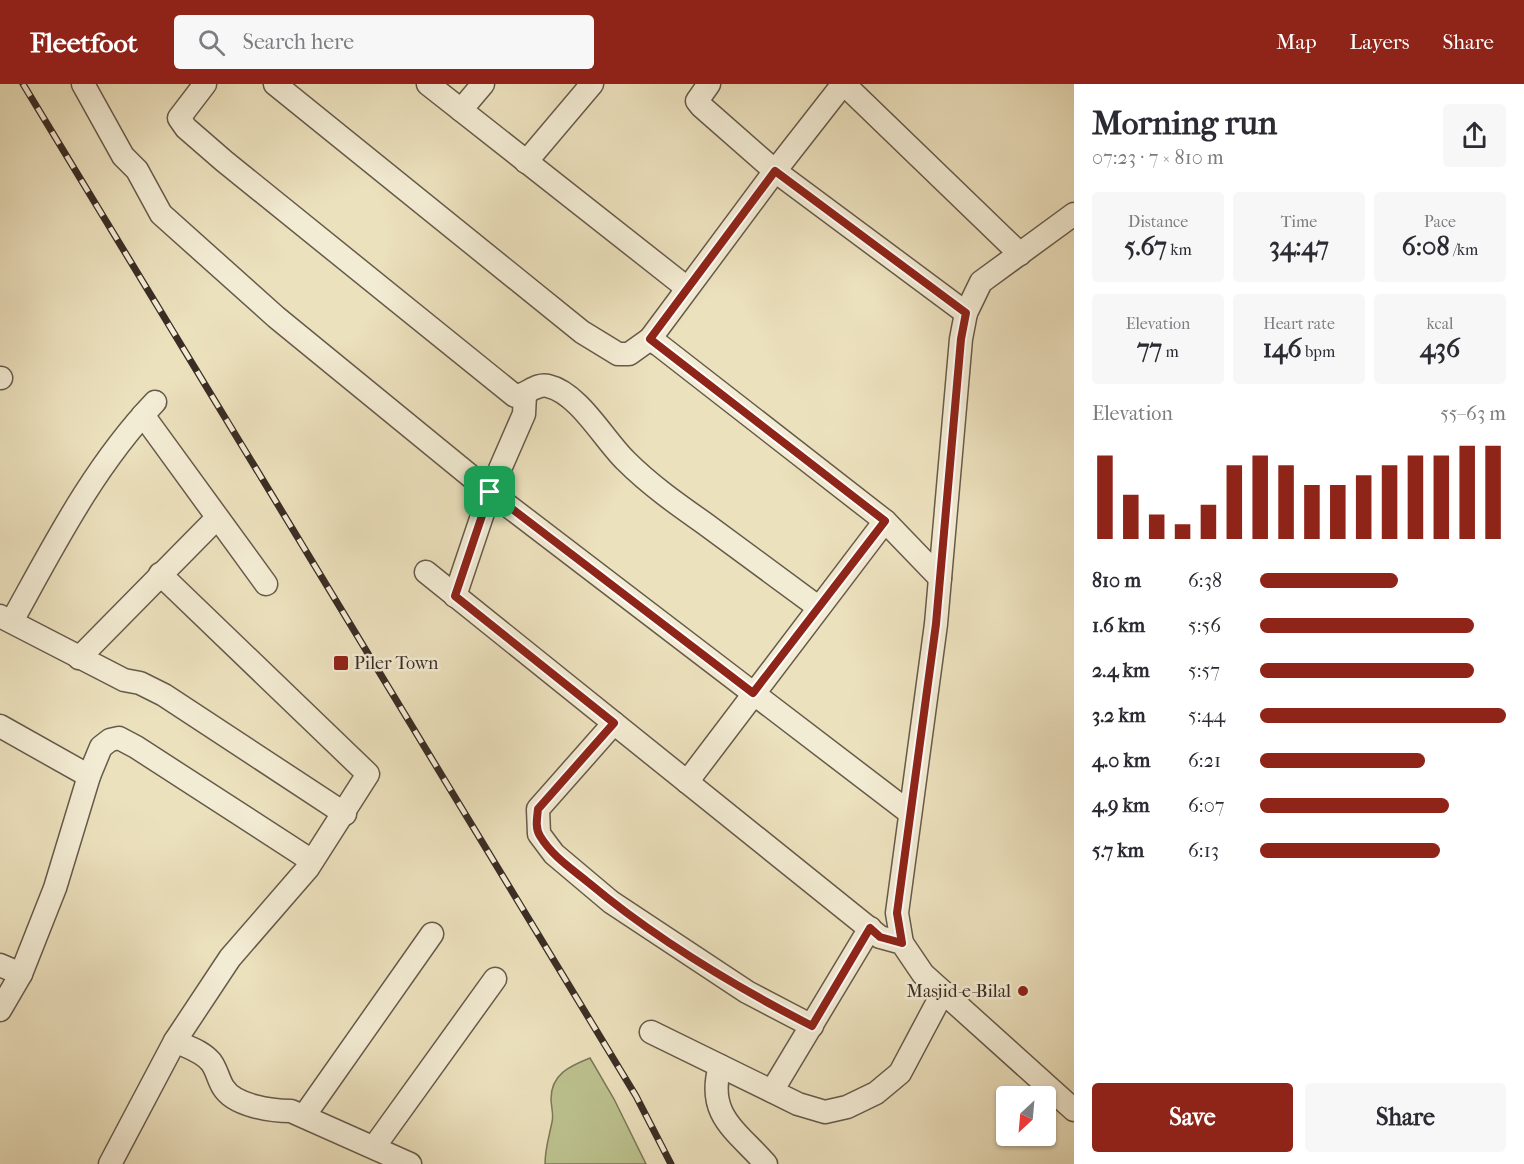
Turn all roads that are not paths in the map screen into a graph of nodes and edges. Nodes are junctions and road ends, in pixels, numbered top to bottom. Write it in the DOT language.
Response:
graph roads {
  1 [pos="83,84"];
  2 [pos="205,84"];
  3 [pos="275,84"];
  4 [pos="428,84"];
  5 [pos="483,84"];
  6 [pos="592,84"];
  7 [pos="709,84"];
  8 [pos="844,84"];
  9 [pos="461,110"];
  10 [pos="526,162"];
  11 [pos="775,171"];
  12 [pos="1074,214"];
  13 [pos="1020,254"];
  14 [pos="687,288"];
  15 [pos="966,313"];
  16 [pos="650,339"];
  17 [pos="525,395"];
  18 [pos="490,492"];
  19 [pos="217,518"];
  20 [pos="885,521"];
  21 [pos="426,572"];
  22 [pos="160,574"];
  23 [pos="940,578"];
  24 [pos="266,584"];
  25 [pos="455,596"];
  26 [pos="818,607"];
  27 [pos="6,619"];
  28 [pos="79,658"];
  29 [pos="753,693"];
  30 [pos="614,723"];
  31 [pos="0,726"];
  32 [pos="89,776"];
  33 [pos="687,782"];
  34 [pos="910,813"];
  35 [pos="345,814"];
  36 [pos="312,861"];
  37 [pos="870,928"];
  38 [pos="432,934"];
  39 [pos="902,943"];
  40 [pos="0,965"];
  41 [pos="21,974"];
  42 [pos="495,979"];
  43 [pos="943,992"];
  44 [pos="0,1010"];
  45 [pos="812,1026"];
  46 [pos="651,1032"];
  47 [pos="175,1041"];
  48 [pos="720,1066"];
  49 [pos="772,1091"];
  50 [pos="1074,1110"];
  51 [pos="304,1116"];
  52 [pos="374,1147"];
  53 [pos="110,1164"];
  54 [pos="410,1164"];
  55 [pos="766,1164"];
  1 -- 18 [label="street"];
  2 -- 17 [label="street"];
  3 -- 16 [label="street"];
  4 -- 9 [label="street"];
  5 -- 9 [label="street"];
  6 -- 10 [label="street"];
  7 -- 11 [label="street"];
  8 -- 11 [label="street"];
  8 -- 13 [label="street"];
  9 -- 10 [label="street"];
  10 -- 14 [label="street"];
  11 -- 14 [label="street"];
  11 -- 15 [label="street"];
  12 -- 13 [label="street"];
  13 -- 15 [label="street"];
  14 -- 16 [label="street"];
  15 -- 23 [label="street"];
  16 -- 20 [label="street"];
  17 -- 18 [label="street"];
  17 -- 26 [label="street"];
  18 -- 25 [label="street"];
  18 -- 29 [label="street"];
  19 -- 22 [label="street"];
  19 -- 24 [label="street"];
  19 -- 27 [label="street"];
  20 -- 23 [label="street"];
  20 -- 26 [label="street"];
  21 -- 25 [label="street"];
  22 -- 28 [label="street"];
  22 -- 35 [label="street"];
  23 -- 34 [label="street"];
  25 -- 30 [label="street"];
  26 -- 29 [label="street"];
  27 -- 28 [label="street"];
  28 -- 35 [label="street"];
  29 -- 33 [label="street"];
  29 -- 34 [label="street"];
  30 -- 33 [label="street"];
  30 -- 45 [label="street"];
  31 -- 32 [label="street"];
  32 -- 36 [label="street"];
  32 -- 41 [label="street"];
  33 -- 37 [label="street"];
  34 -- 39 [label="street"];
  35 -- 36 [label="street"];
  36 -- 47 [label="street"];
  37 -- 39 [label="street"];
  37 -- 45 [label="street"];
  38 -- 51 [label="street"];
  39 -- 43 [label="street"];
  40 -- 41 [label="street"];
  41 -- 44 [label="street"];
  42 -- 52 [label="street"];
  43 -- 49 [label="street"];
  43 -- 50 [label="street"];
  45 -- 49 [label="street"];
  46 -- 48 [label="street"];
  47 -- 51 [label="street"];
  47 -- 53 [label="street"];
  48 -- 49 [label="street"];
  48 -- 55 [label="street"];
  51 -- 52 [label="street"];
  52 -- 54 [label="street"];
}
